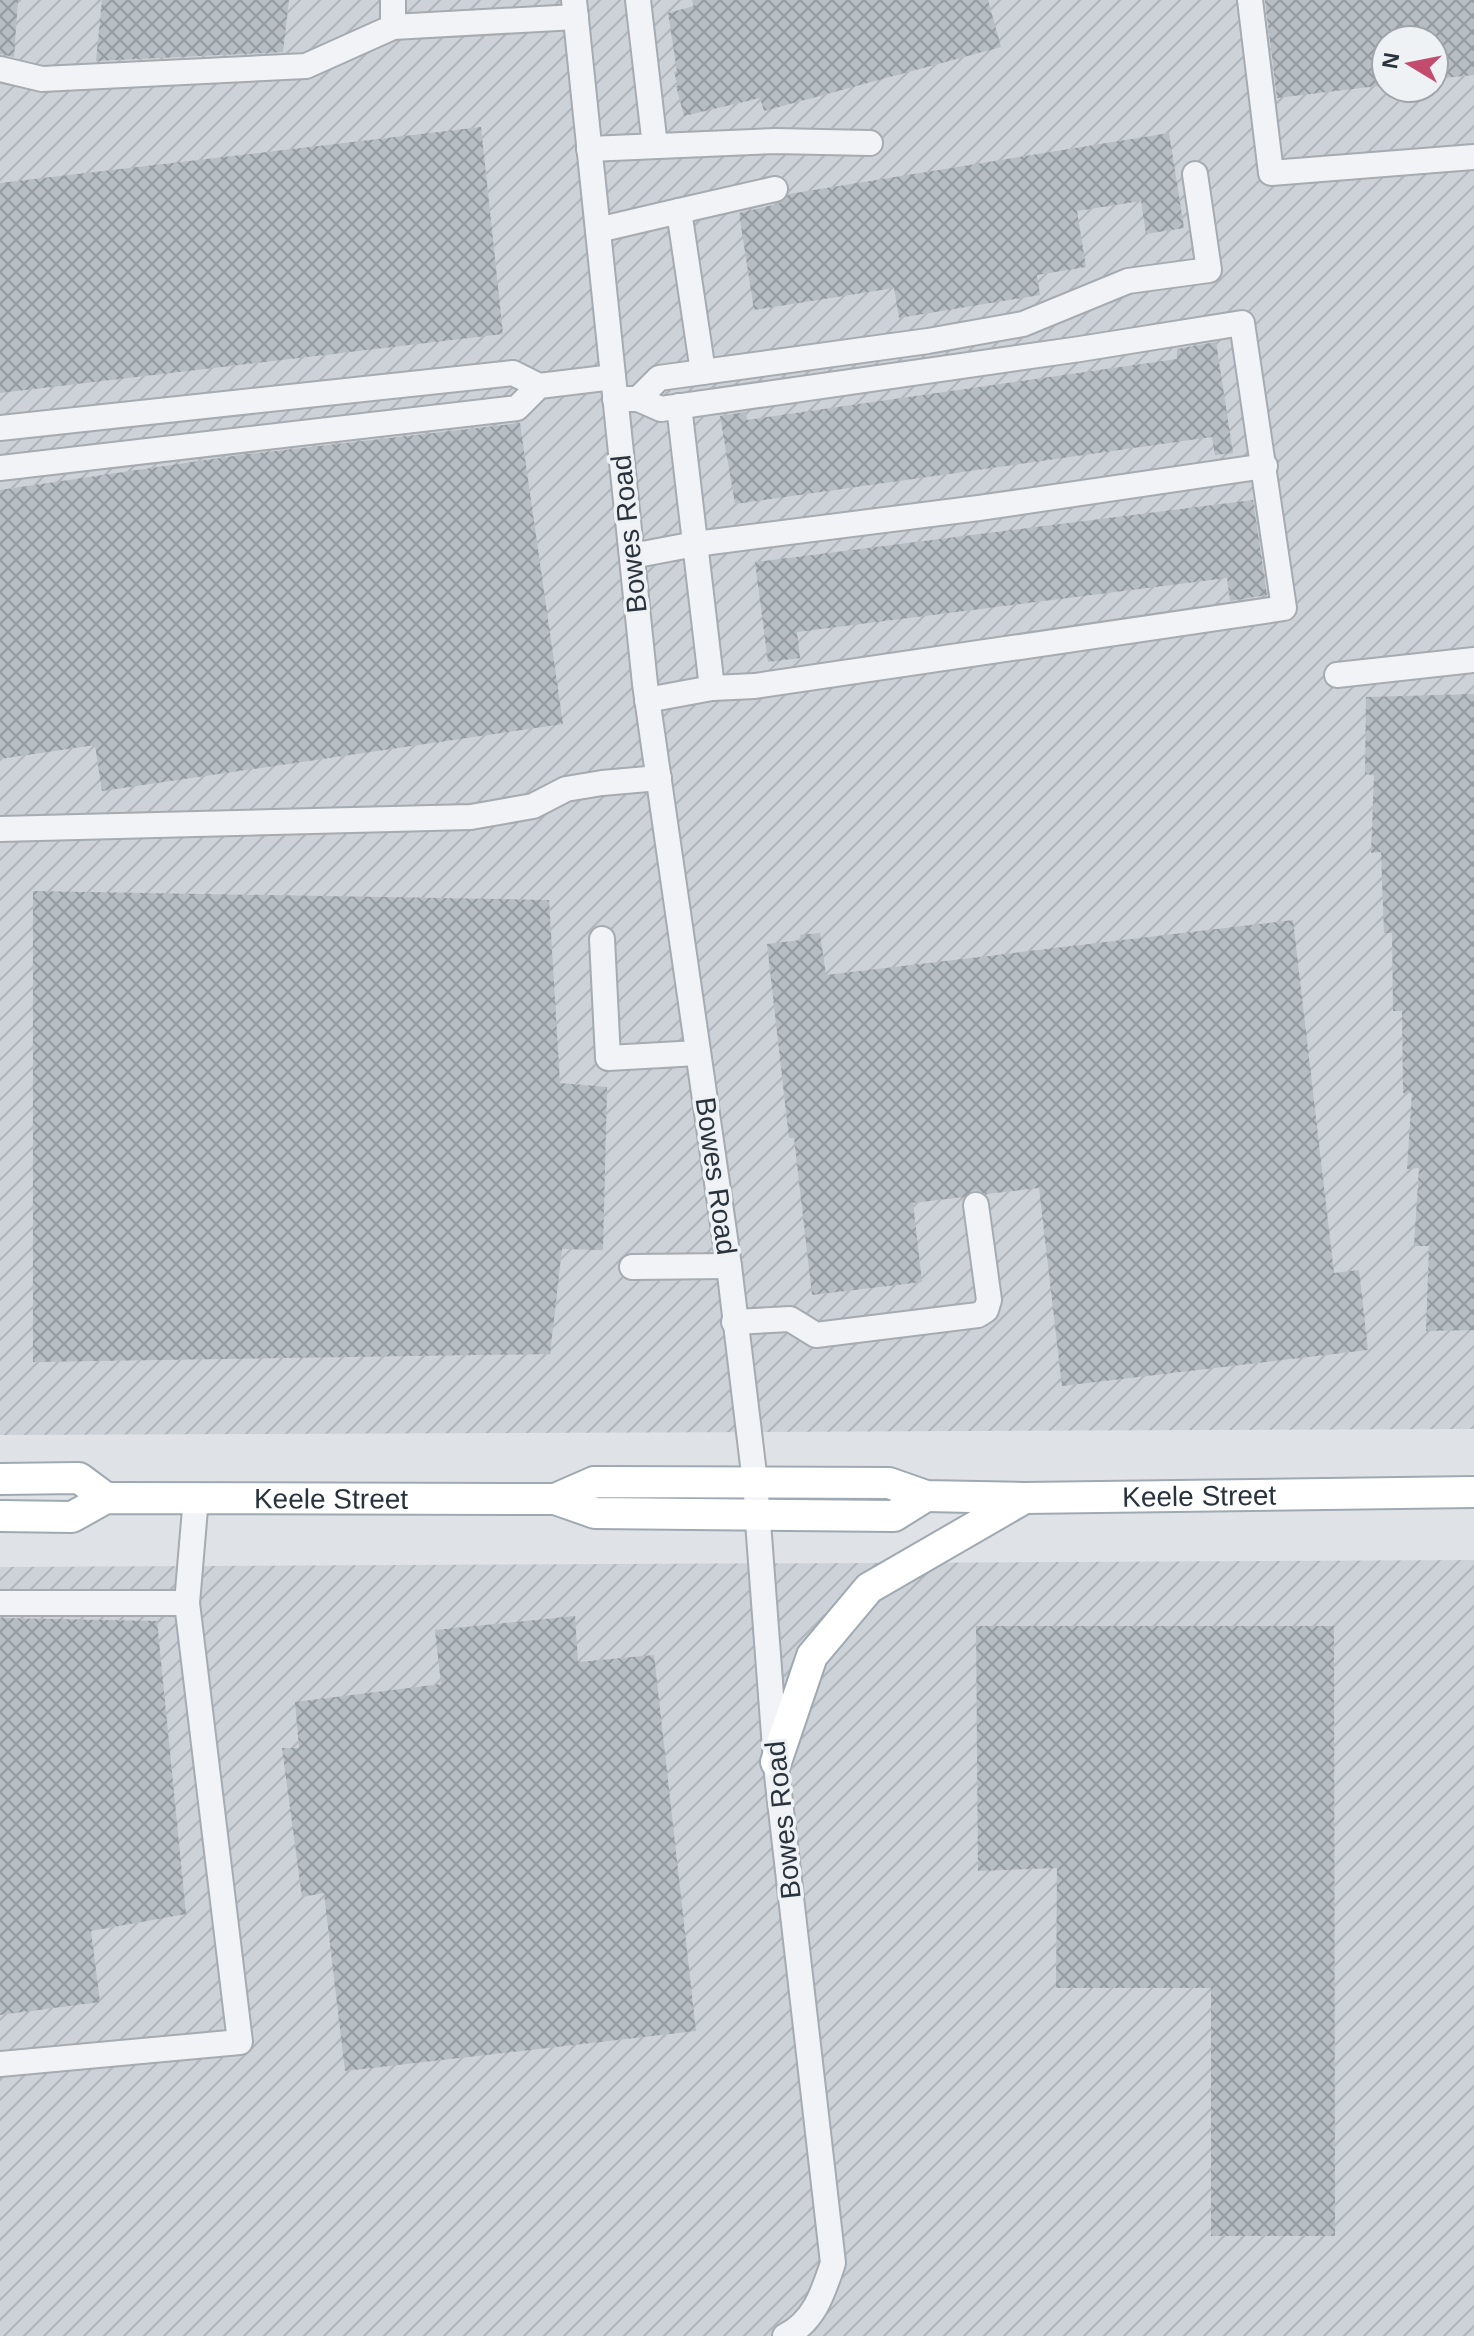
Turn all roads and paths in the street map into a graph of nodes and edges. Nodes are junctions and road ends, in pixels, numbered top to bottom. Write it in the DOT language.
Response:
graph roads {
  1 [pos="393,0"];
  2 [pos="638,0"];
  3 [pos="1250,0"];
  4 [pos="575,8"];
  5 [pos="393,27"];
  6 [pos="0,69"];
  7 [pos="870,143"];
  8 [pos="655,146"];
  9 [pos="589,149"];
  10 [pos="1474,157"];
  11 [pos="1195,174"];
  12 [pos="775,189"];
  13 [pos="679,211"];
  14 [pos="598,230"];
  15 [pos="703,372"];
  16 [pos="539,386"];
  17 [pos="622,392"];
  18 [pos="679,406"];
  19 [pos="0,428"];
  20 [pos="1265,466"];
  21 [pos="0,468"];
  22 [pos="695,544"];
  23 [pos="632,556"];
  24 [pos="1474,660"];
  25 [pos="1337,675"];
  26 [pos="712,688"];
  27 [pos="647,700"];
  28 [pos="659,778"];
  29 [pos="0,829"];
  30 [pos="602,939"];
  31 [pos="698,1053"];
  32 [pos="976,1205"];
  33 [pos="729,1266"];
  34 [pos="632,1267"];
  35 [pos="734,1322"];
  36 [pos="0,1479"];
  37 [pos="755,1482"];
  38 [pos="1474,1492"];
  39 [pos="926,1496"];
  40 [pos="196,1497"];
  41 [pos="106,1498"];
  42 [pos="1024,1498"];
  43 [pos="555,1499"];
  44 [pos="757,1513"];
  45 [pos="0,1516"];
  46 [pos="0,1603"];
  47 [pos="187,1603"];
  48 [pos="776,1762"];
  49 [pos="0,2064"];
  50 [pos="785,2336"];
  1 -- 5 [label="street"];
  2 -- 8 [label="street"];
  3 -- 10 [label="street"];
  4 -- 5 [label="street"];
  4 -- 9 [label="street, Bowes Road"];
  5 -- 6 [label="street"];
  7 -- 8 [label="street"];
  8 -- 9 [label="street"];
  9 -- 14 [label="street, Bowes Road"];
  11 -- 15 [label="street"];
  12 -- 13 [label="street"];
  13 -- 14 [label="street"];
  13 -- 15 [label="street"];
  14 -- 17 [label="street, Bowes Road"];
  15 -- 17 [label="street"];
  16 -- 17 [label="street"];
  16 -- 19 [label="street"];
  16 -- 21 [label="street"];
  17 -- 18 [label="street"];
  17 -- 23 [label="street, Bowes Road"];
  18 -- 20 [label="street"];
  18 -- 22 [label="street"];
  20 -- 22 [label="street"];
  20 -- 26 [label="street"];
  22 -- 23 [label="street"];
  22 -- 26 [label="street"];
  23 -- 27 [label="street, Bowes Road"];
  24 -- 25 [label="street"];
  26 -- 27 [label="street"];
  27 -- 28 [label="street, Bowes Road"];
  28 -- 29 [label="street"];
  28 -- 31 [label="street, Bowes Road"];
  30 -- 31 [label="street"];
  31 -- 33 [label="street, Bowes Road"];
  32 -- 35 [label="street"];
  33 -- 34 [label="street"];
  33 -- 35 [label="street, Bowes Road"];
  35 -- 37 [label="street, Bowes Road"];
  36 -- 41 [label="main road"];
  37 -- 39 [label="main road, Keele Street"];
  37 -- 43 [label="main road, Keele Street"];
  37 -- 44 [label="street, Bowes Road"];
  38 -- 42 [label="main road, Keele Street"];
  39 -- 42 [label="main road, Keele Street"];
  39 -- 44 [label="main road, Keele Street"];
  40 -- 41 [label="main road, Keele Street"];
  40 -- 43 [label="main road, Keele Street"];
  40 -- 47 [label="street"];
  41 -- 45 [label="main road, Keele Street"];
  42 -- 48 [label="main road"];
  43 -- 44 [label="main road, Keele Street"];
  44 -- 48 [label="street, Bowes Road"];
  46 -- 47 [label="street"];
  47 -- 49 [label="street"];
  48 -- 50 [label="street, Bowes Road"];
}
